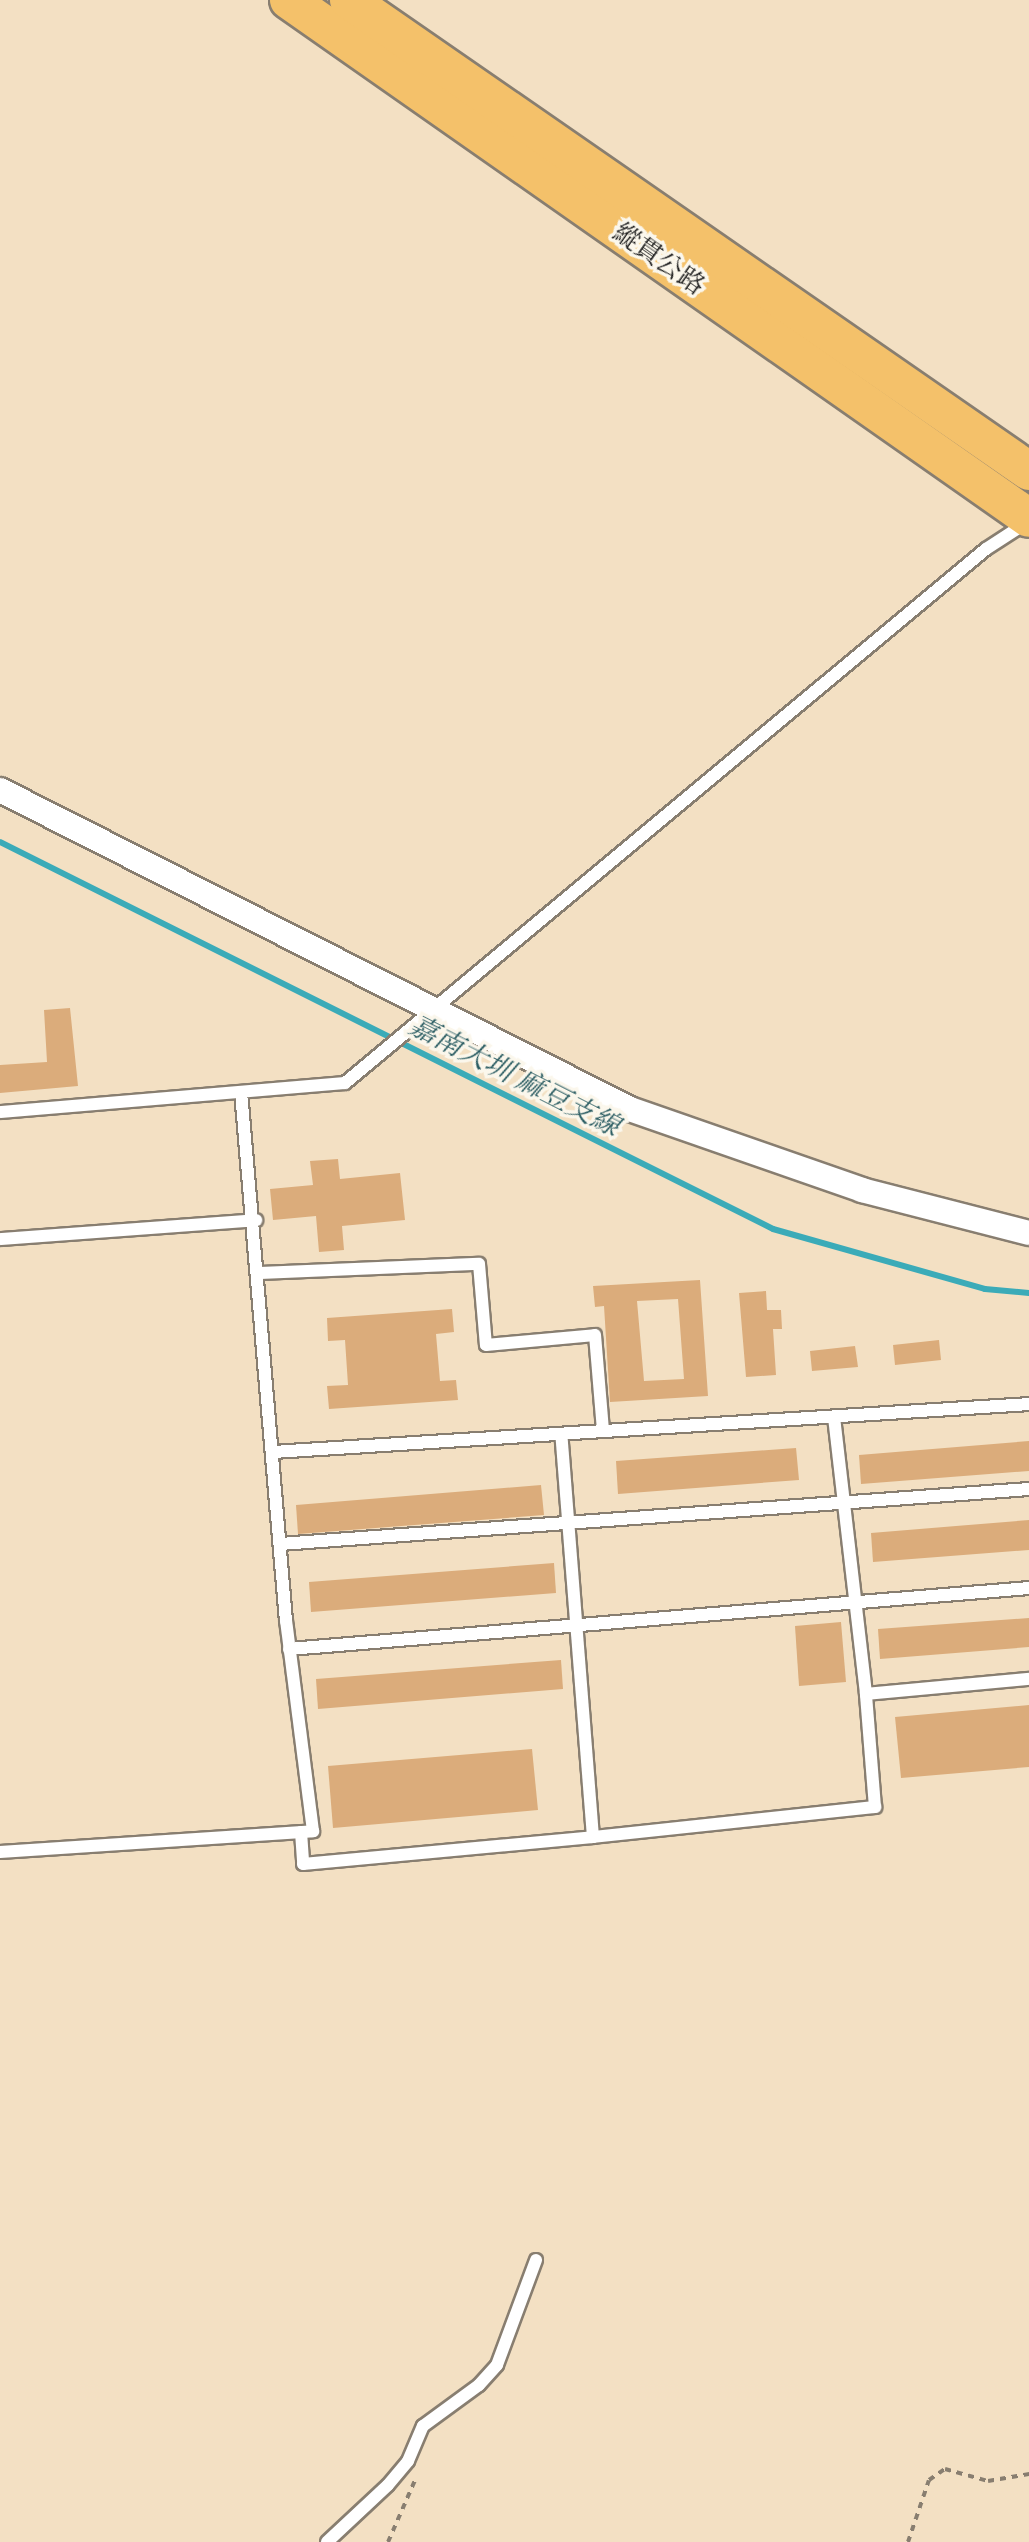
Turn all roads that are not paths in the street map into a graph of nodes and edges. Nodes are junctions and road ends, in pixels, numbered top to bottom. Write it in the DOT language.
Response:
graph roads {
  1 [pos="289,0"];
  2 [pos="349,0"];
  3 [pos="1029,471"];
  4 [pos="1029,519"];
  5 [pos="0,790"];
  6 [pos="434,1005"];
  7 [pos="241,1092"];
  8 [pos="1,1112"];
  9 [pos="256,1220"];
  10 [pos="1029,1233"];
  11 [pos="0,1239"];
  12 [pos="260,1273"];
  13 [pos="1029,1404"];
  14 [pos="834,1417"];
  15 [pos="603,1431"];
  16 [pos="561,1434"];
  17 [pos="273,1452"];
  18 [pos="1029,1489"];
  19 [pos="844,1504"];
  20 [pos="569,1525"];
  21 [pos="280,1544"];
  22 [pos="1029,1588"];
  23 [pos="855,1602"];
  24 [pos="577,1626"];
  25 [pos="289,1649"];
  26 [pos="1029,1679"];
  27 [pos="866,1694"];
  28 [pos="301,1832"];
  29 [pos="593,1837"];
  30 [pos="0,1852"];
  31 [pos="536,2260"];
  32 [pos="327,2542"];
  1 -- 4 [label="main road, 縱貫公路"];
  2 -- 3 [label="main road, 縱貫公路"];
  4 -- 6 [label="lane"];
  5 -- 6 [label="street"];
  6 -- 7 [label="lane"];
  6 -- 10 [label="street"];
  7 -- 8 [label="lane"];
  7 -- 9 [label="lane"];
  9 -- 11 [label="lane"];
  9 -- 12 [label="lane"];
  12 -- 15 [label="lane"];
  12 -- 17 [label="lane"];
  13 -- 14 [label="lane"];
  14 -- 15 [label="lane"];
  14 -- 19 [label="lane"];
  15 -- 16 [label="lane"];
  16 -- 17 [label="lane"];
  16 -- 20 [label="lane"];
  17 -- 21 [label="lane"];
  18 -- 19 [label="lane"];
  19 -- 20 [label="lane"];
  19 -- 23 [label="lane"];
  20 -- 21 [label="lane"];
  20 -- 24 [label="lane"];
  21 -- 25 [label="lane"];
  22 -- 23 [label="lane"];
  23 -- 24 [label="lane"];
  23 -- 27 [label="lane"];
  24 -- 25 [label="lane"];
  24 -- 29 [label="lane"];
  25 -- 28 [label="lane"];
  26 -- 27 [label="lane"];
  27 -- 29 [label="lane"];
  28 -- 29 [label="lane"];
  28 -- 30 [label="lane"];
  31 -- 32 [label="lane"];
}
